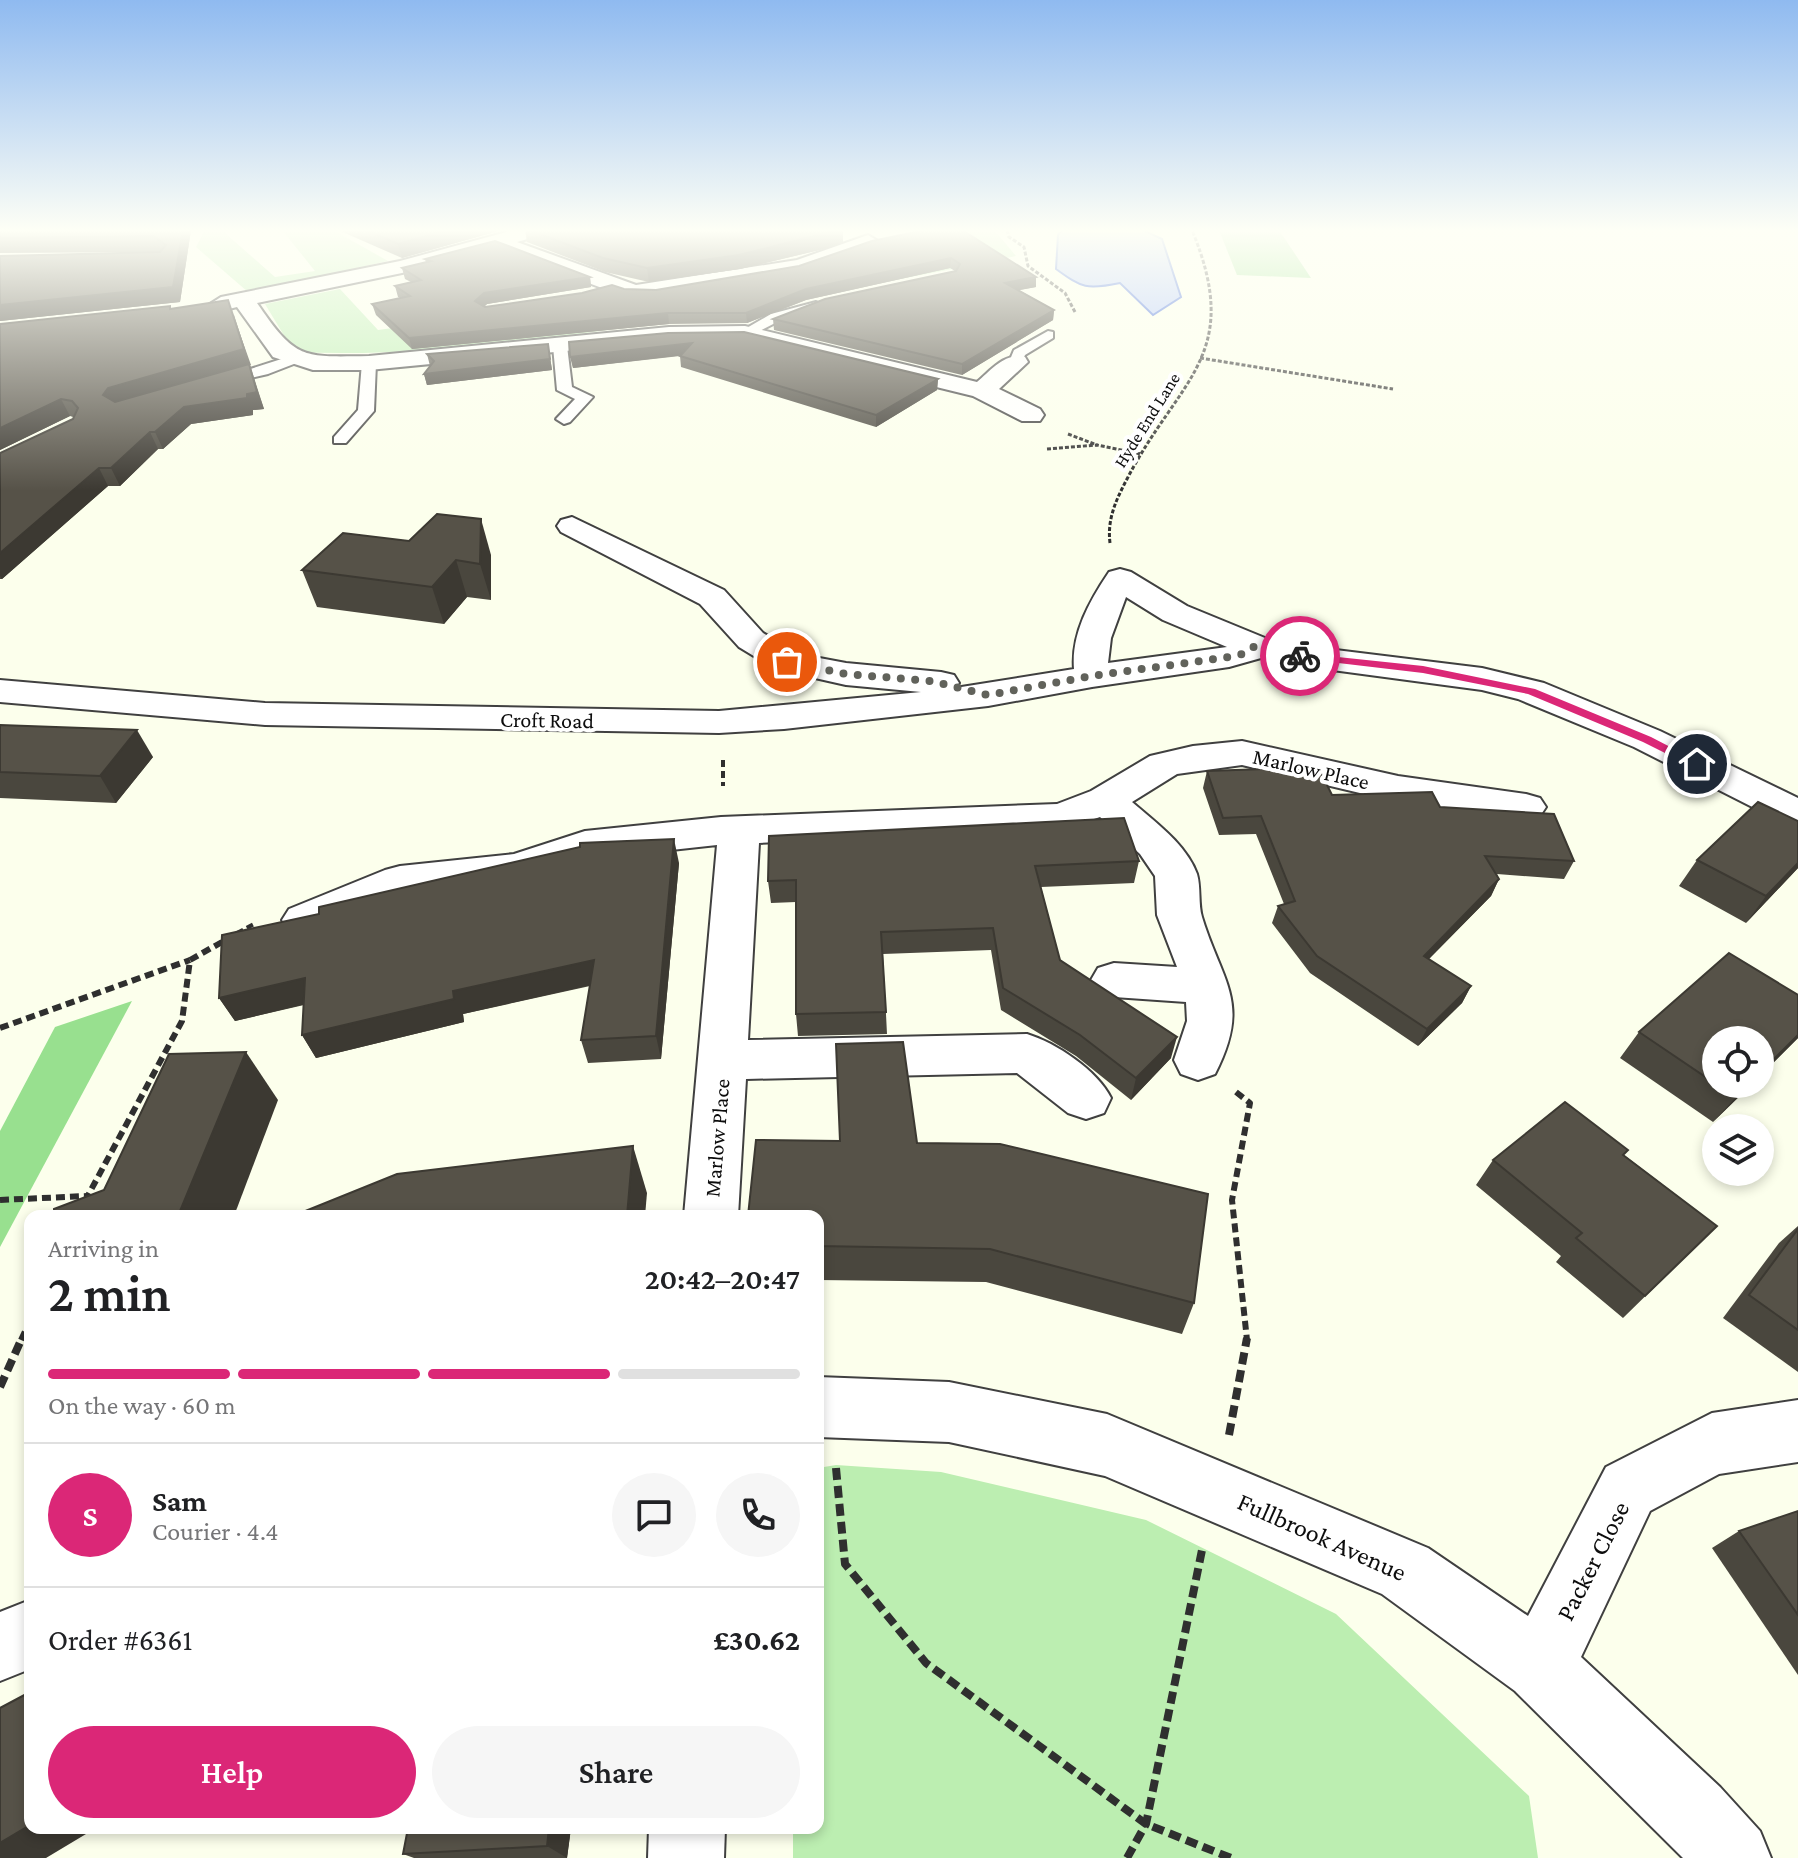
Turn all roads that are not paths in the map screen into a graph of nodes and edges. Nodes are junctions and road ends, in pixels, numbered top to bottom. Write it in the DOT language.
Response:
graph roads {
  1 [pos="255,317"];
  2 [pos="777,317"];
  3 [pos="745,333"];
  4 [pos="1048,335"];
  5 [pos="560,346"];
  6 [pos="294,359"];
  7 [pos="1016,362"];
  8 [pos="369,363"];
  9 [pos="202,386"];
  10 [pos="982,391"];
  11 [pos="1031,415"];
  12 [pos="564,419"];
  13 [pos="340,440"];
  14 [pos="572,526"];
  15 [pos="1255,646"];
  16 [pos="1092,676"];
  17 [pos="0,691"];
  18 [pos="988,695"];
  19 [pos="1105,800"];
  20 [pos="1526,807"];
  21 [pos="1798,814"];
  22 [pos="730,831"];
  23 [pos="304,920"];
  24 [pos="1114,980"];
  25 [pos="1207,986"];
  26 [pos="723,1060"];
  27 [pos="1198,1060"];
  28 [pos="1086,1098"];
  29 [pos="711,1210"];
  30 [pos="827,1407"];
  31 [pos="1798,1431"];
  32 [pos="24,1637"];
  33 [pos="0,1647"];
  34 [pos="1540,1666"];
  35 [pos="687,1834"];
  36 [pos="686,1858"];
  37 [pos="1733,1858"];
  1 -- 6 [label="street"];
  2 -- 3 [label="lane"];
  3 -- 5 [label="street"];
  3 -- 10 [label="street"];
  4 -- 7 [label="lane"];
  5 -- 8 [label="street"];
  5 -- 12 [label="lane"];
  6 -- 8 [label="street"];
  6 -- 9 [label="lane"];
  7 -- 10 [label="street"];
  8 -- 13 [label="lane"];
  10 -- 11 [label="street"];
  14 -- 18 [label="street"];
  15 -- 16 [label="street, Croft Road"];
  15 -- 16 [label="street"];
  15 -- 21 [label="street"];
  16 -- 18 [label="street, Croft Road"];
  17 -- 18 [label="street, Croft Road"];
  19 -- 20 [label="street, Marlow Place"];
  19 -- 22 [label="street, Marlow Place"];
  19 -- 25 [label="street"];
  22 -- 23 [label="street, Marlow Place"];
  22 -- 26 [label="street, Marlow Place"];
  24 -- 25 [label="street"];
  25 -- 27 [label="street"];
  26 -- 28 [label="street, Marlow Place"];
  26 -- 29 [label="street, Marlow Place"];
  30 -- 34 [label="street, Fullbrook Avenue"];
  31 -- 34 [label="street, Packer Close"];
  32 -- 33 [label="street"];
  34 -- 37 [label="street, Fullbrook Avenue"];
  35 -- 36 [label="street"];
}
